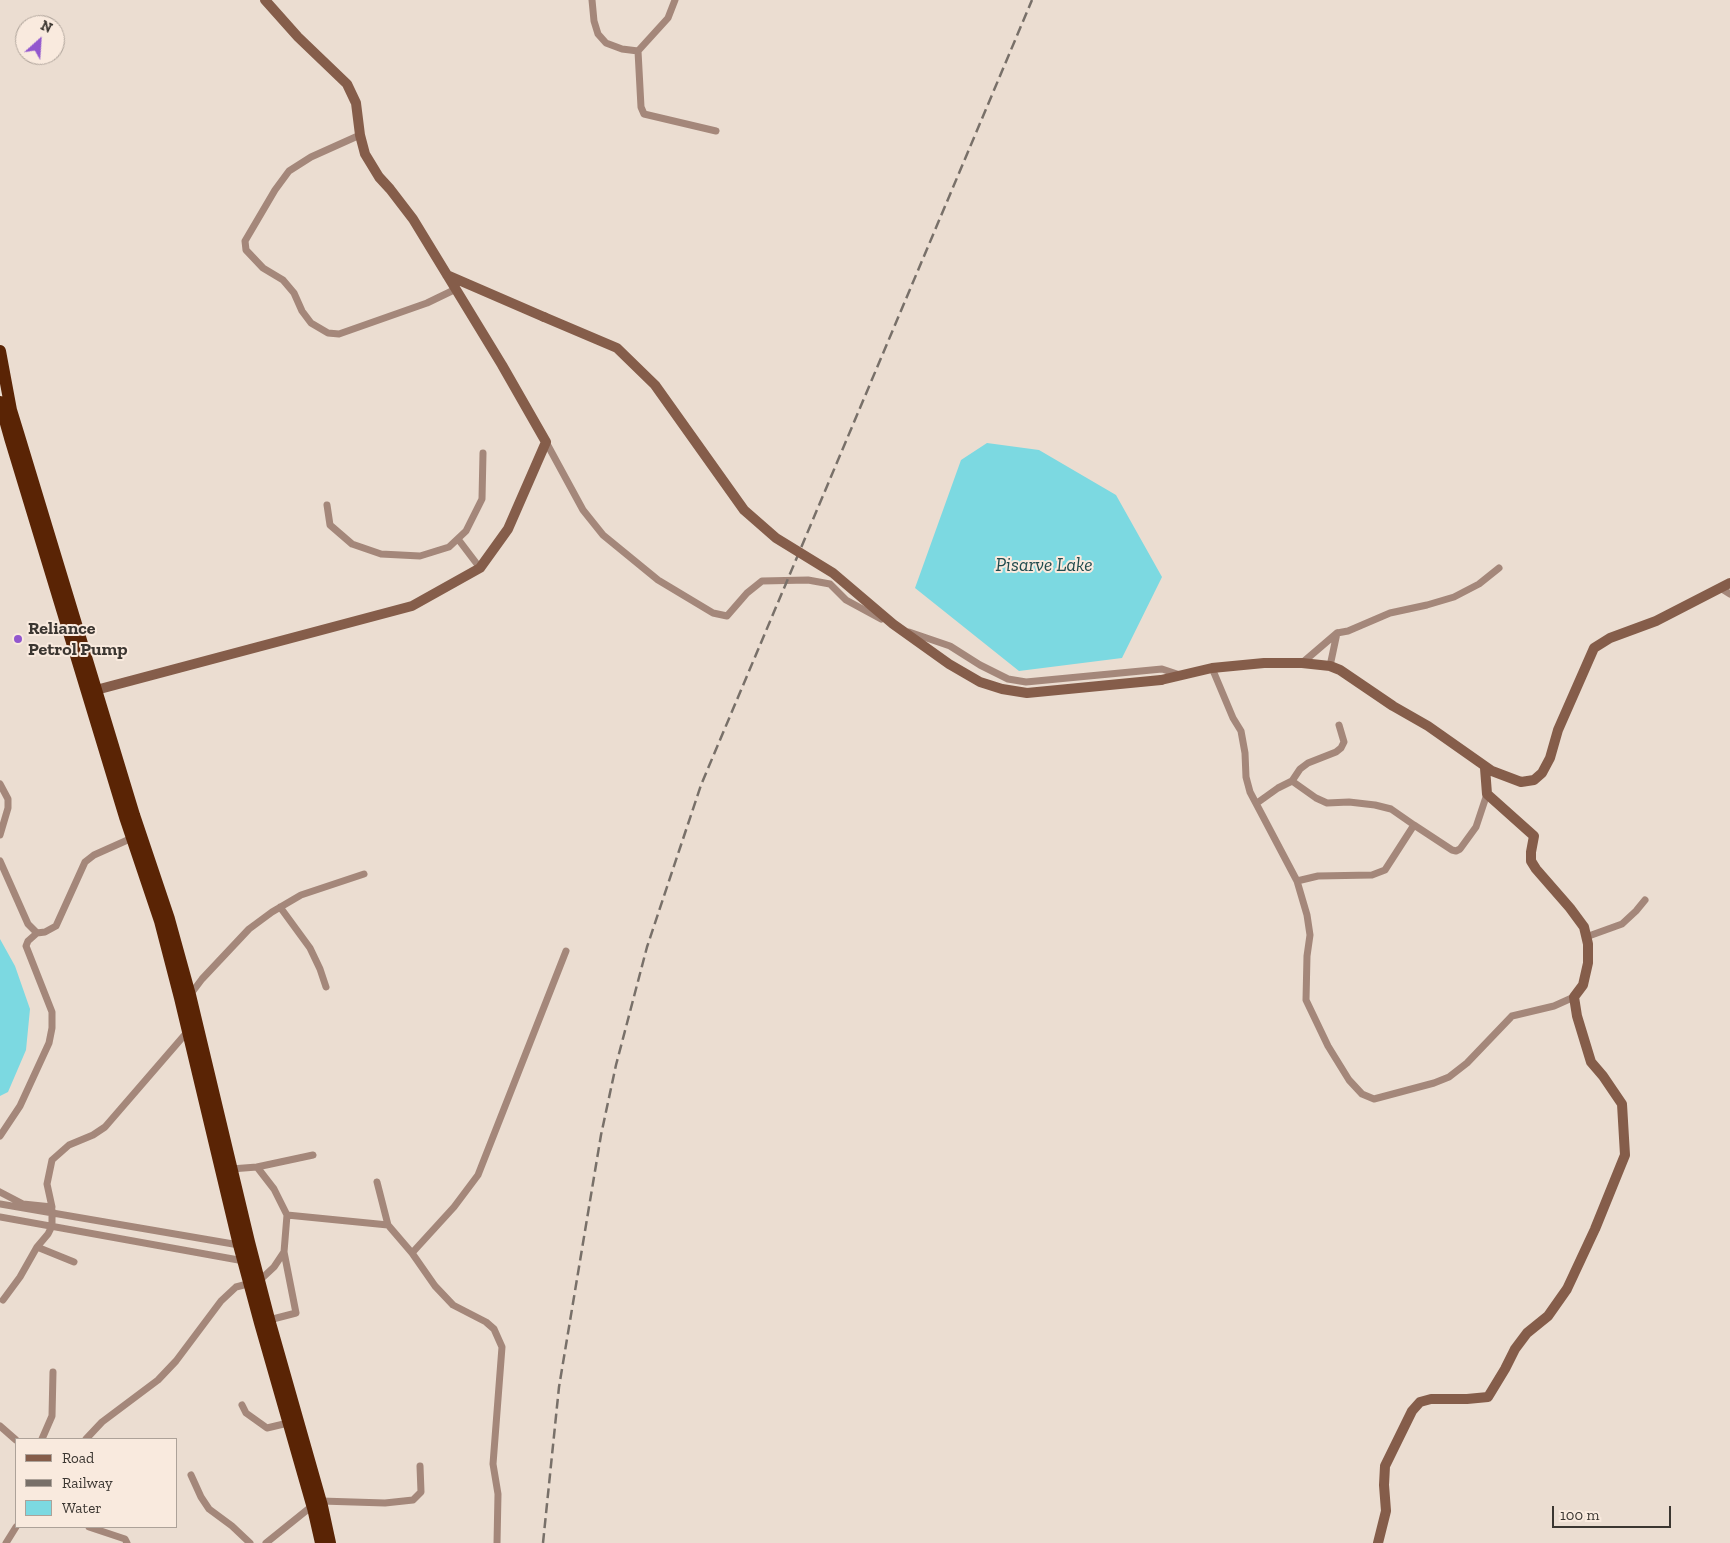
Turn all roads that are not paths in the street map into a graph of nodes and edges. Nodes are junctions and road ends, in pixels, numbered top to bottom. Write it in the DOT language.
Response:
graph roads {
  1 [pos="265,0"];
  2 [pos="592,0"];
  3 [pos="675,0"];
  4 [pos="638,51"];
  5 [pos="716,131"];
  6 [pos="360,135"];
  7 [pos="447,276"];
  8 [pos="456,289"];
  9 [pos="0,352"];
  10 [pos="0,402"];
  11 [pos="2,416"];
  12 [pos="546,442"];
  13 [pos="483,452"];
  14 [pos="327,505"];
  15 [pos="458,538"];
  16 [pos="480,568"];
  17 [pos="1499,568"];
  18 [pos="1727,589"];
  19 [pos="1337,633"];
  20 [pos="1302,663"];
  21 [pos="1330,666"];
  22 [pos="1212,668"];
  23 [pos="1182,675"];
  24 [pos="96,690"];
  25 [pos="1339,726"];
  26 [pos="1485,768"];
  27 [pos="1292,781"];
  28 [pos="0,784"];
  29 [pos="1487,794"];
  30 [pos="1257,803"];
  31 [pos="1414,825"];
  32 [pos="0,835"];
  33 [pos="132,838"];
  34 [pos="0,861"];
  35 [pos="364,874"];
  36 [pos="1297,881"];
  37 [pos="1645,900"];
  38 [pos="280,907"];
  39 [pos="37,933"];
  40 [pos="1586,937"];
  41 [pos="566,951"];
  42 [pos="326,986"];
  43 [pos="185,997"];
  44 [pos="1574,998"];
  45 [pos="188,1031"];
  46 [pos="204,1077"];
  47 [pos="0,1136"];
  48 [pos="313,1155"];
  49 [pos="257,1167"];
  50 [pos="231,1169"];
  51 [pos="377,1182"];
  52 [pos="0,1192"];
  53 [pos="0,1204"];
  54 [pos="52,1210"];
  55 [pos="287,1215"];
  56 [pos="0,1217"];
  57 [pos="388,1225"];
  58 [pos="52,1226"];
  59 [pos="240,1245"];
  60 [pos="37,1247"];
  61 [pos="284,1252"];
  62 [pos="412,1253"];
  63 [pos="244,1261"];
  64 [pos="74,1262"];
  65 [pos="254,1282"];
  66 [pos="3,1300"];
  67 [pos="269,1320"];
  68 [pos="53,1372"];
  69 [pos="242,1405"];
  70 [pos="288,1423"];
  71 [pos="0,1426"];
  72 [pos="42,1438"];
  73 [pos="87,1438"];
  74 [pos="15,1439"];
  75 [pos="299,1444"];
  76 [pos="420,1466"];
  77 [pos="192,1475"];
  78 [pos="316,1503"];
  79 [pos="15,1528"];
  80 [pos="92,1528"];
  81 [pos="6,1543"];
  82 [pos="127,1543"];
  83 [pos="250,1543"];
  84 [pos="266,1543"];
  85 [pos="320,1543"];
  86 [pos="330,1543"];
  87 [pos="496,1543"];
  88 [pos="1378,1543"];
  1 -- 6 [label="street"];
  2 -- 4 [label="street"];
  3 -- 4 [label="street"];
  4 -- 5 [label="street"];
  6 -- 7 [label="street"];
  6 -- 8 [label="street"];
  7 -- 8 [label="street"];
  7 -- 23 [label="street, bridge"];
  8 -- 12 [label="street"];
  9 -- 24 [label="highway"];
  10 -- 11 [label="highway"];
  11 -- 33 [label="highway"];
  12 -- 16 [label="street"];
  12 -- 23 [label="street"];
  13 -- 15 [label="street"];
  14 -- 15 [label="street"];
  15 -- 16 [label="street"];
  16 -- 24 [label="street"];
  17 -- 19 [label="street"];
  18 -- 26 [label="street"];
  19 -- 20 [label="street"];
  19 -- 21 [label="street"];
  20 -- 21 [label="street"];
  20 -- 22 [label="street"];
  21 -- 26 [label="street"];
  22 -- 23 [label="street"];
  22 -- 30 [label="street"];
  24 -- 43 [label="highway"];
  25 -- 27 [label="street"];
  26 -- 29 [label="street"];
  27 -- 30 [label="street"];
  27 -- 31 [label="street"];
  28 -- 32 [label="street"];
  29 -- 31 [label="street"];
  29 -- 40 [label="street"];
  30 -- 36 [label="street"];
  31 -- 36 [label="street"];
  33 -- 39 [label="street"];
  33 -- 43 [label="highway"];
  34 -- 39 [label="street"];
  35 -- 38 [label="street"];
  36 -- 44 [label="street"];
  37 -- 40 [label="street"];
  38 -- 42 [label="street"];
  38 -- 43 [label="street"];
  39 -- 47 [label="street"];
  40 -- 44 [label="street"];
  41 -- 62 [label="street"];
  43 -- 45 [label="highway"];
  43 -- 46 [label="highway"];
  44 -- 88 [label="street"];
  45 -- 46 [label="highway"];
  45 -- 54 [label="street"];
  46 -- 50 [label="highway"];
  46 -- 59 [label="highway"];
  48 -- 49 [label="street"];
  49 -- 50 [label="street"];
  49 -- 55 [label="street"];
  50 -- 65 [label="highway"];
  51 -- 57 [label="street"];
  52 -- 54 [label="street"];
  53 -- 54 [label="street"];
  54 -- 58 [label="street"];
  54 -- 59 [label="street"];
  55 -- 57 [label="street"];
  55 -- 61 [label="street"];
  56 -- 58 [label="street"];
  57 -- 62 [label="street"];
  58 -- 60 [label="street"];
  58 -- 63 [label="street"];
  59 -- 63 [label="highway"];
  60 -- 64 [label="street"];
  60 -- 66 [label="street"];
  61 -- 65 [label="street"];
  61 -- 67 [label="street"];
  62 -- 87 [label="street"];
  63 -- 65 [label="highway"];
  65 -- 67 [label="highway"];
  65 -- 70 [label="highway"];
  65 -- 73 [label="street"];
  67 -- 75 [label="highway"];
  68 -- 72 [label="street"];
  69 -- 70 [label="street"];
  70 -- 75 [label="highway"];
  71 -- 74 [label="street"];
  75 -- 78 [label="highway"];
  76 -- 78 [label="street"];
  77 -- 83 [label="street"];
  78 -- 84 [label="street"];
  78 -- 85 [label="highway"];
  78 -- 86 [label="highway"];
  79 -- 81 [label="street"];
  80 -- 82 [label="street"];
}
